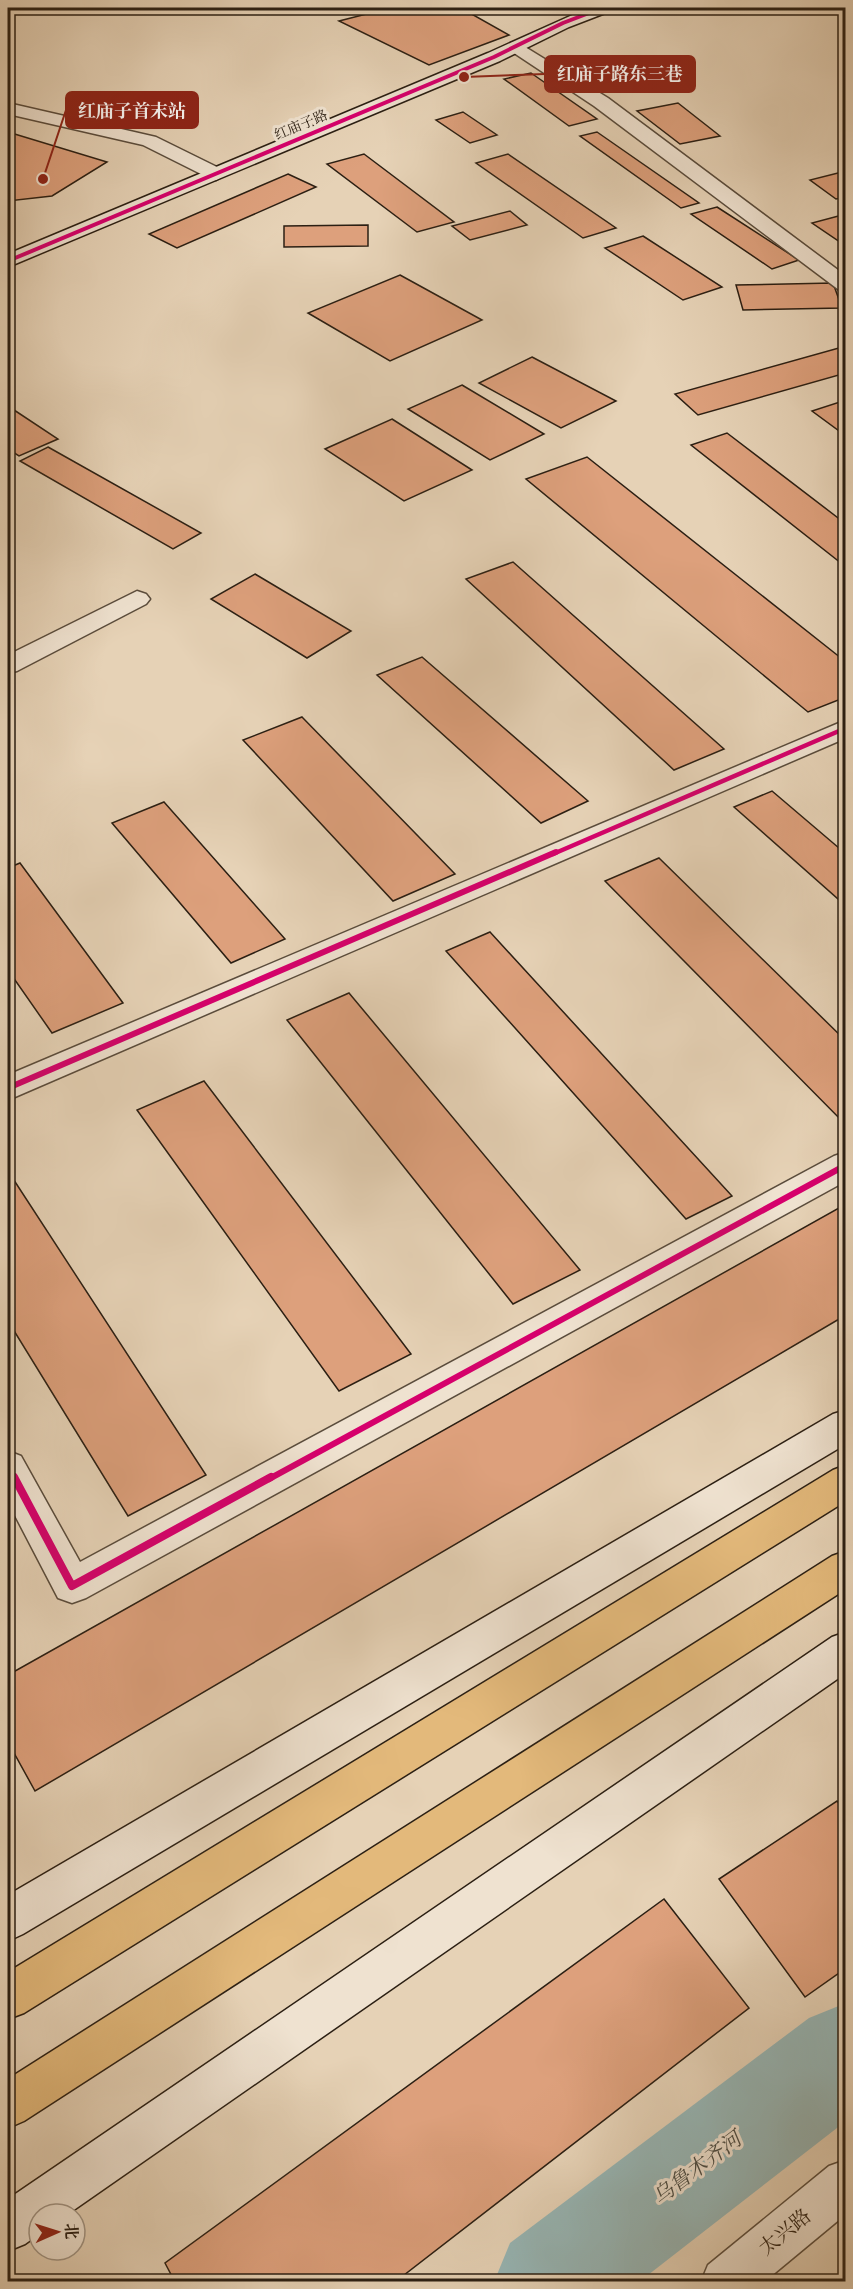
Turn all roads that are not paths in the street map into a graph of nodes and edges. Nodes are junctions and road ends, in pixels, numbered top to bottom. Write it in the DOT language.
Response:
graph roads {
  1 [pos="602,8"];
  2 [pos="517,47"];
  3 [pos="8,109"];
  4 [pos="216,174"];
  5 [pos="8,261"];
  6 [pos="846,286"];
  7 [pos="137,599"];
  8 [pos="8,665"];
  9 [pos="846,728"];
  10 [pos="8,1088"];
  11 [pos="846,1165"];
  12 [pos="846,1425"];
  13 [pos="8,1467"];
  14 [pos="846,1481"];
  15 [pos="846,1568"];
  16 [pos="846,1650"];
  17 [pos="8,1918"];
  18 [pos="8,1998"];
  19 [pos="8,2105"];
  20 [pos="846,2183"];
  21 [pos="8,2227"];
  22 [pos="725,2282"];
  1 -- 2 [label="street, 红庙子路"];
  2 -- 4 [label="street, 红庙子路"];
  2 -- 6 [label="street"];
  3 -- 4 [label="street"];
  4 -- 5 [label="street, 红庙子路"];
  7 -- 8 [label="street"];
  9 -- 10 [label="street"];
  11 -- 13 [label="street"];
  12 -- 17 [label="street"];
  14 -- 18 [label="highway"];
  15 -- 19 [label="highway"];
  16 -- 21 [label="street"];
  20 -- 22 [label="street, 太兴路"];
}
